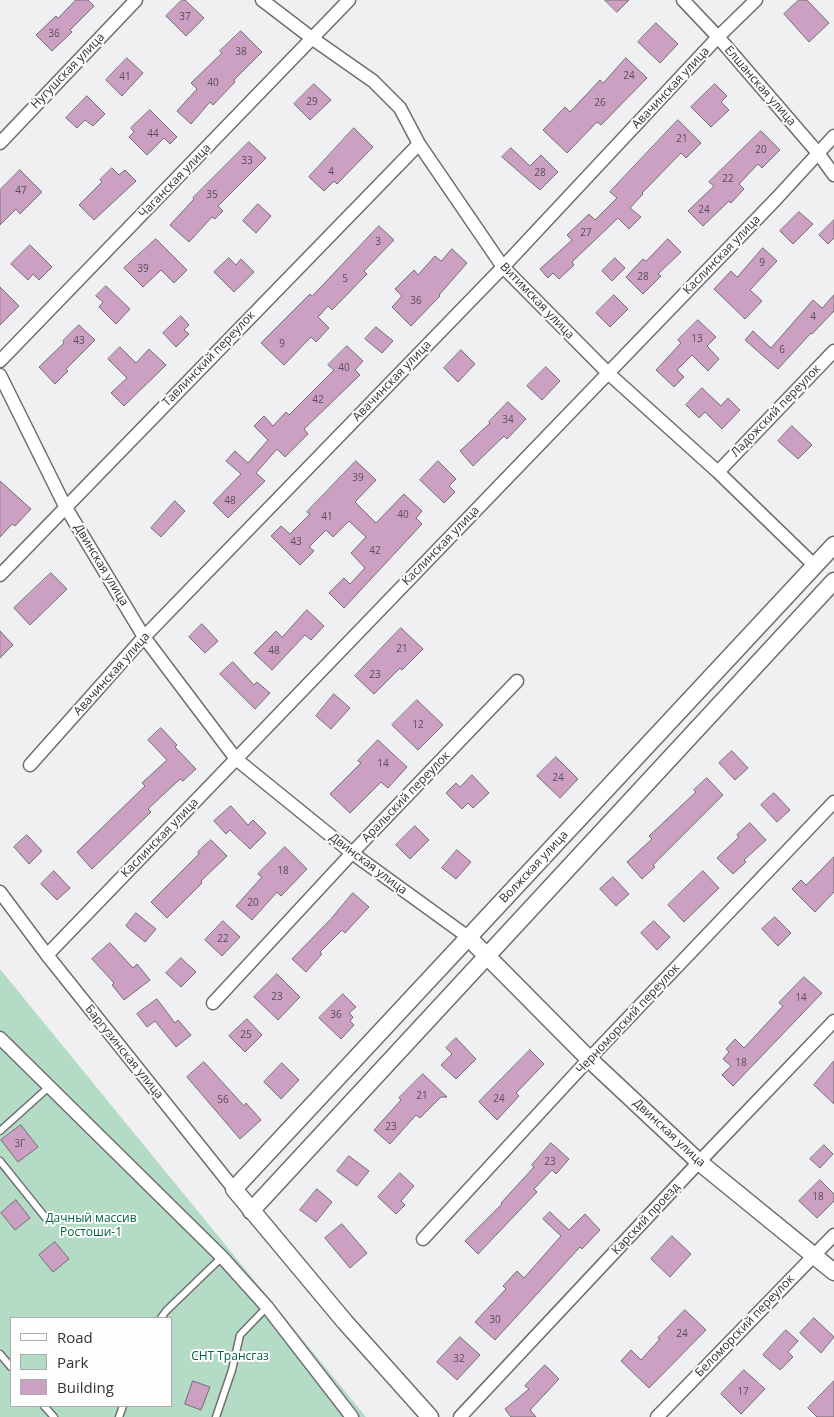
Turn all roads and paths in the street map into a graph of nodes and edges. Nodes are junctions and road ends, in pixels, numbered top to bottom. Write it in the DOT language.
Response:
graph roads {
  1 [pos="136,0"];
  2 [pos="262,0"];
  3 [pos="349,0"];
  4 [pos="682,0"];
  5 [pos="756,0"];
  6 [pos="718,37"];
  7 [pos="313,38"];
  8 [pos="834,136"];
  9 [pos="0,143"];
  10 [pos="419,144"];
  11 [pos="818,153"];
  12 [pos="834,175"];
  13 [pos="503,267"];
  14 [pos="834,351"];
  15 [pos="0,361"];
  16 [pos="608,374"];
  17 [pos="0,375"];
  18 [pos="718,472"];
  19 [pos="65,506"];
  20 [pos="834,546"];
  21 [pos="815,566"];
  22 [pos="0,575"];
  23 [pos="833,583"];
  24 [pos="144,637"];
  25 [pos="517,681"];
  26 [pos="236,759"];
  27 [pos="30,765"];
  28 [pos="834,802"];
  29 [pos="352,853"];
  30 [pos="0,892"];
  31 [pos="468,937"];
  32 [pos="47,956"];
  33 [pos="486,956"];
  34 [pos="213,1003"];
  35 [pos="834,1021"];
  36 [pos="0,1038"];
  37 [pos="589,1059"];
  38 [pos="50,1086"];
  39 [pos="0,1131"];
  40 [pos="0,1161"];
  41 [pos="699,1162"];
  42 [pos="234,1189"];
  43 [pos="251,1211"];
  44 [pos="45,1217"];
  45 [pos="834,1235"];
  46 [pos="423,1239"];
  47 [pos="814,1255"];
  48 [pos="222,1257"];
  49 [pos="834,1272"];
  50 [pos="267,1307"];
  51 [pos="162,1317"];
  52 [pos="0,1354"];
  53 [pos="10,1366"];
  54 [pos="45,1407"];
  55 [pos="54,1417"];
  56 [pos="216,1417"];
  57 [pos="352,1417"];
  58 [pos="430,1417"];
  59 [pos="460,1417"];
  60 [pos="657,1417"];
  1 -- 9 [label="street, Нугушская улица"];
  2 -- 7 [label="street, Витимская улица"];
  3 -- 7 [label="street, Чаганская улица"];
  4 -- 6 [label="street, Елшанская улица"];
  5 -- 6 [label="street, Авачинская улица"];
  6 -- 11 [label="street, Елшанская улица"];
  6 -- 13 [label="street, Авачинская улица"];
  7 -- 10 [label="street, Витимская улица"];
  7 -- 15 [label="street, Чаганская улица"];
  8 -- 11 [label="street, Каслинская улица"];
  10 -- 13 [label="street, Витимская улица"];
  10 -- 19 [label="street, Тавлинский переулок"];
  11 -- 12 [label="street, Елшанская улица"];
  11 -- 16 [label="street, Каслинская улица"];
  13 -- 16 [label="street, Витимская улица"];
  13 -- 24 [label="street, Авачинская улица"];
  14 -- 18 [label="street, Ладожский переулок"];
  16 -- 18 [label="street, Витимская улица"];
  16 -- 26 [label="street, Каслинская улица"];
  17 -- 19 [label="street, Двинская улица"];
  18 -- 21 [label="street, Витимская улица"];
  19 -- 22 [label="street, Тавлинский переулок"];
  19 -- 24 [label="street, Двинская улица"];
  20 -- 21 [label="street, Волжская улица"];
  21 -- 31 [label="street, Волжская улица"];
  23 -- 33 [label="street, Волжская улица"];
  24 -- 26 [label="street, Двинская улица"];
  24 -- 27 [label="street, Авачинская улица"];
  25 -- 29 [label="street, Аральский переулок"];
  26 -- 29 [label="street, Двинская улица"];
  26 -- 32 [label="street, Каслинская улица"];
  28 -- 37 [label="street, Черноморский переулок"];
  29 -- 31 [label="street, Двинская улица"];
  29 -- 34 [label="street, Аральский переулок"];
  30 -- 32 [label="street, Баргузинская улица"];
  31 -- 33 [label="street, Двинская улица"];
  31 -- 42 [label="street, Волжская улица"];
  32 -- 42 [label="street, Баргузинская улица"];
  33 -- 37 [label="street, Двинская улица"];
  33 -- 43 [label="street, Волжская улица"];
  35 -- 41 [label="street, Карский проезд"];
  36 -- 38 [label="street"];
  37 -- 41 [label="street, Двинская улица"];
  37 -- 46 [label="street, Черноморский переулок"];
  38 -- 39 [label="lane"];
  38 -- 48 [label="street"];
  40 -- 44 [label="lane"];
  41 -- 47 [label="street, Двинская улица"];
  41 -- 59 [label="street, Карский проезд"];
  42 -- 43 [label="street, Баргузинская улица"];
  43 -- 58 [label="street, Баргузинская улица"];
  45 -- 47 [label="street, Беломорский переулок"];
  47 -- 49 [label="street, Двинская улица"];
  47 -- 60 [label="street, Беломорский переулок"];
  48 -- 50 [label="street"];
  48 -- 51 [label="lane"];
  50 -- 56 [label="lane"];
  50 -- 57 [label="street"];
  52 -- 53 [label="lane"];
  54 -- 55 [label="lane"];
}
